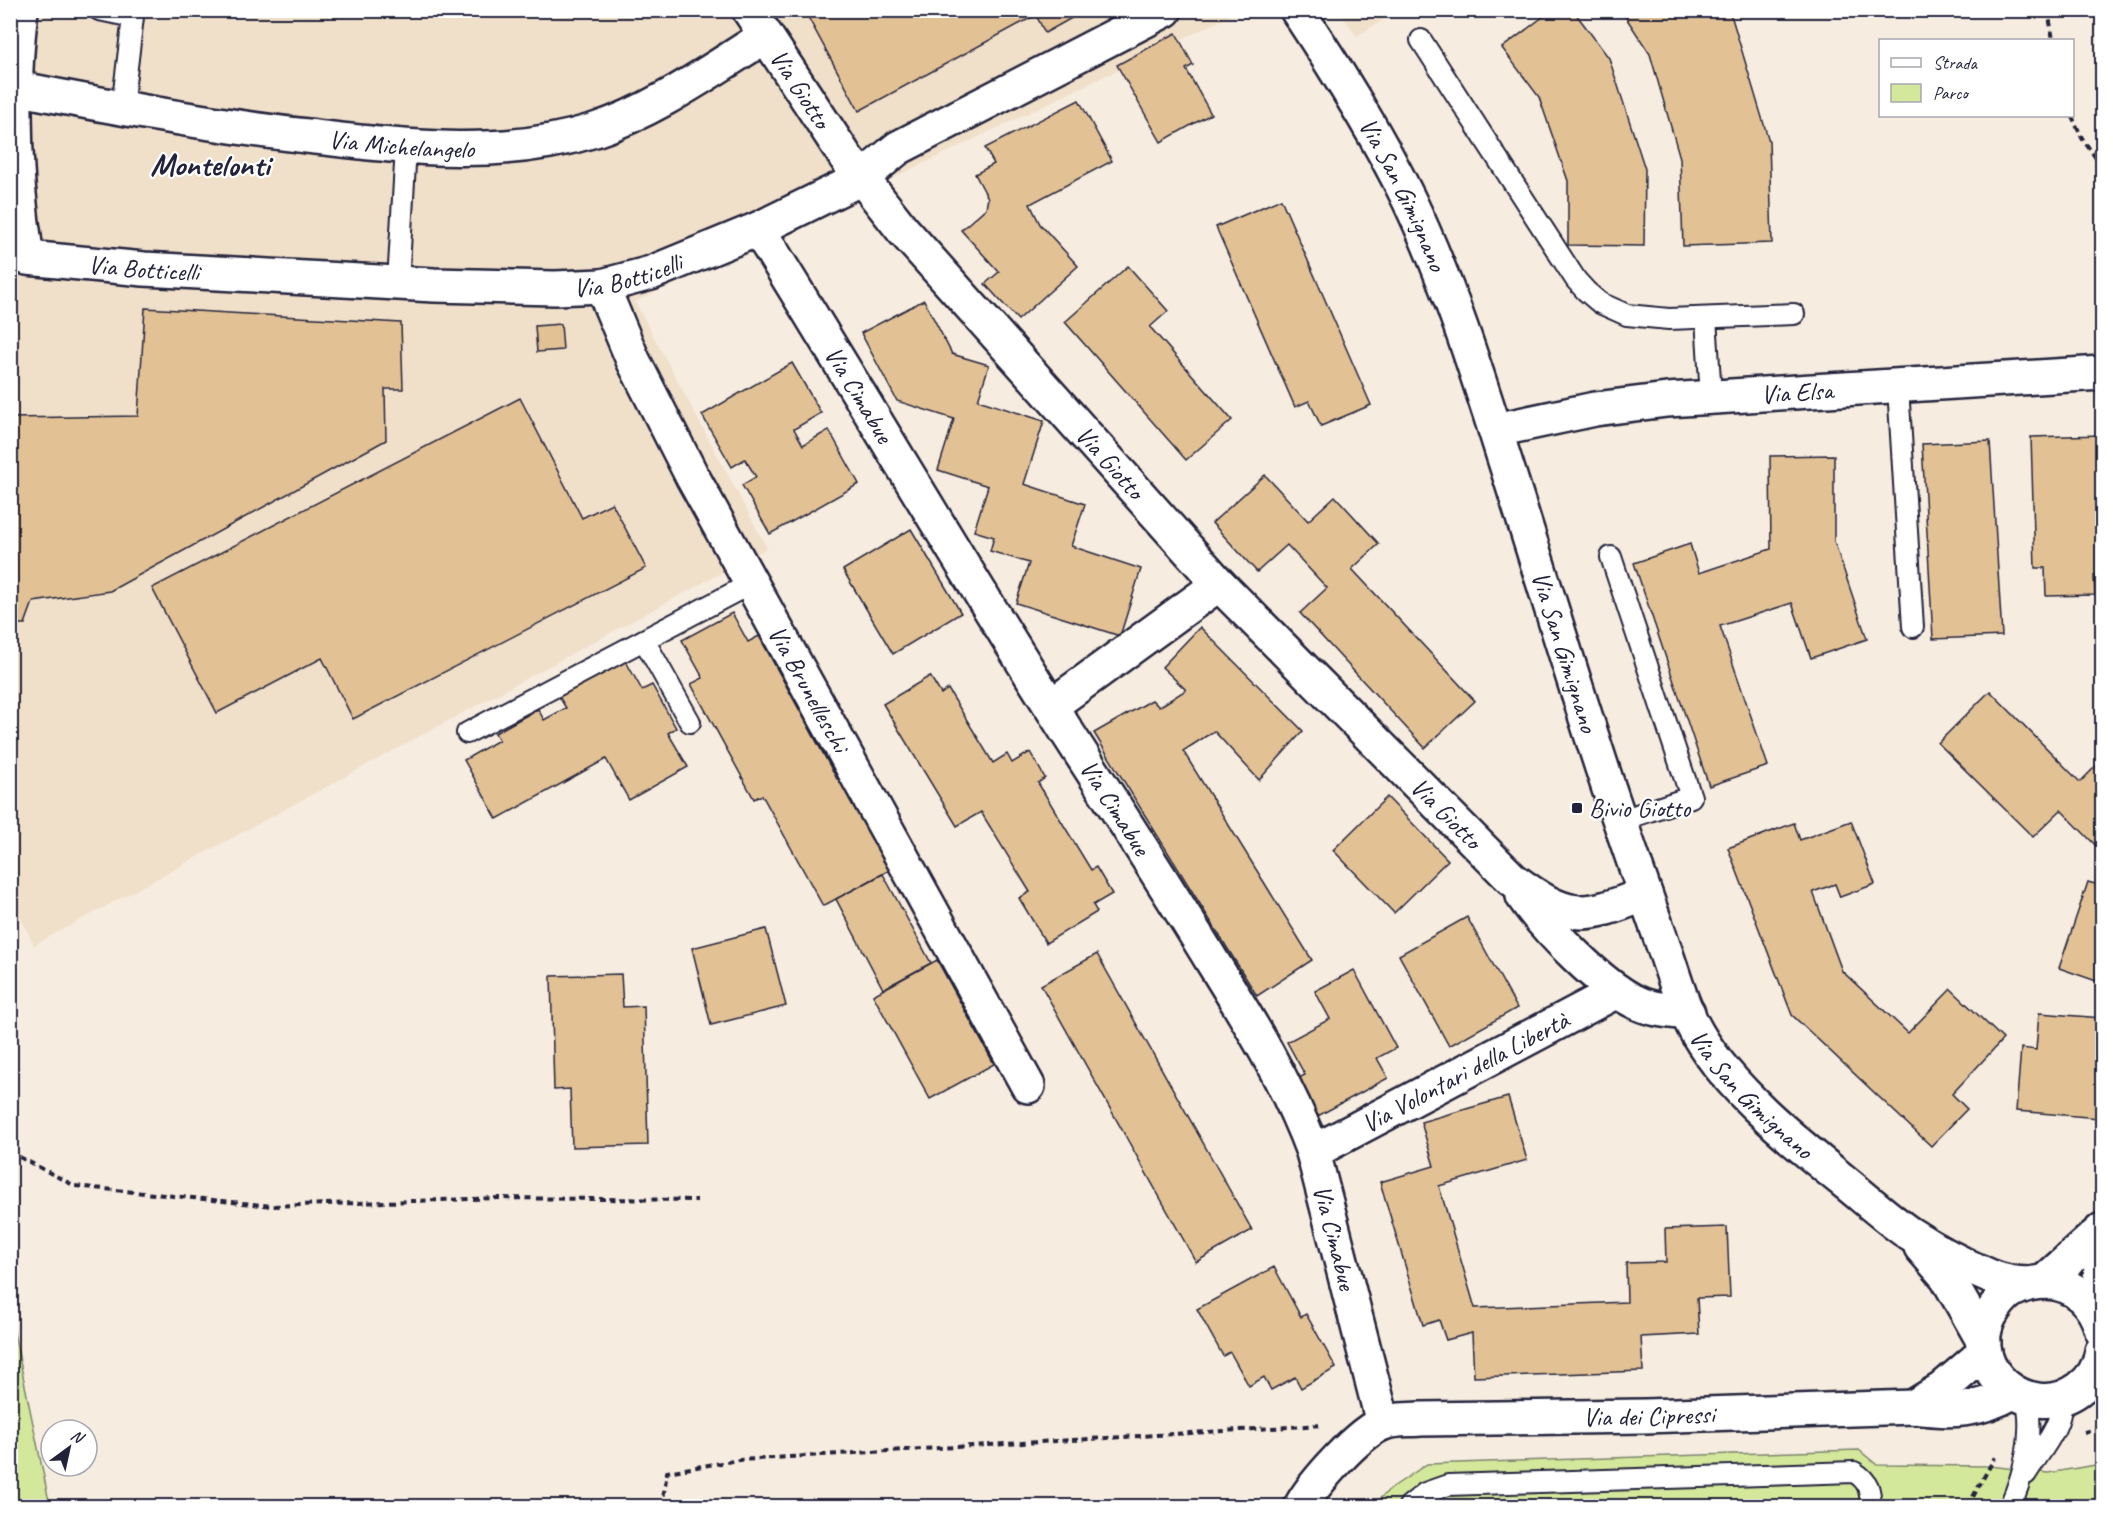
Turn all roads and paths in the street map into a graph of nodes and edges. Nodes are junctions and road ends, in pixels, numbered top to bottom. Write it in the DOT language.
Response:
graph roads {
  1 [pos="21,10"];
  2 [pos="99,10"];
  3 [pos="1165,10"];
  4 [pos="1297,10"];
  5 [pos="2048,10"];
  6 [pos="758,23"];
  7 [pos="2053,39"];
  8 [pos="1421,40"];
  9 [pos="15,88"];
  10 [pos="122,108"];
  11 [pos="2072,117"];
  12 [pos="406,147"];
  13 [pos="2103,167"];
  14 [pos="861,178"];
  15 [pos="758,229"];
  16 [pos="398,283"];
  17 [pos="602,286"];
  18 [pos="1794,314"];
  19 [pos="1706,318"];
  20 [pos="2103,373"];
  21 [pos="1898,387"];
  22 [pos="1711,397"];
  23 [pos="1496,430"];
  24 [pos="1611,557"];
  25 [pos="750,584"];
  26 [pos="1219,584"];
  27 [pos="1913,627"];
  28 [pos="644,640"];
  29 [pos="1051,706"];
  30 [pos="690,722"];
  31 [pos="467,733"];
  32 [pos="1619,821"];
  33 [pos="1512,879"];
  34 [pos="1645,894"];
  35 [pos="1617,991"];
  36 [pos="1688,1013"];
  37 [pos="1028,1086"];
  38 [pos="10,1152"];
  39 [pos="1313,1152"];
  40 [pos="697,1200"];
  41 [pos="2103,1230"];
  42 [pos="1910,1234"];
  43 [pos="2103,1256"];
  44 [pos="2036,1283"];
  45 [pos="2101,1326"];
  46 [pos="1984,1347"];
  47 [pos="2103,1350"];
  48 [pos="2019,1395"];
  49 [pos="2079,1397"];
  50 [pos="1913,1407"];
  51 [pos="1383,1423"];
  52 [pos="1329,1425"];
  53 [pos="2000,1449"];
  54 [pos="2019,1485"];
  55 [pos="662,1506"];
  56 [pos="1301,1506"];
  57 [pos="1409,1506"];
  58 [pos="1871,1506"];
  59 [pos="1968,1506"];
  60 [pos="2010,1506"];
  1 -- 9 [label="street"];
  2 -- 10 [label="lane"];
  3 -- 14 [label="street, Via Botticelli"];
  4 -- 23 [label="street, Via San Gimignano"];
  5 -- 7 [label="path"];
  6 -- 12 [label="street, Via Michelangelo"];
  6 -- 14 [label="street, Via Giotto"];
  8 -- 19 [label="lane"];
  9 -- 10 [label="street, Via Michelangelo"];
  9 -- 16 [label="street, Via Botticelli"];
  10 -- 12 [label="street, Via Michelangelo"];
  11 -- 13 [label="path"];
  12 -- 16 [label="lane"];
  14 -- 15 [label="street, Via Botticelli"];
  14 -- 26 [label="street, Via Giotto"];
  15 -- 17 [label="street, Via Botticelli"];
  15 -- 29 [label="street, Via Cimabue"];
  16 -- 17 [label="street, Via Botticelli"];
  17 -- 25 [label="street, Via Brunelleschi"];
  18 -- 19 [label="lane"];
  19 -- 22 [label="lane"];
  20 -- 21 [label="street, Via Elsa"];
  21 -- 22 [label="street, Via Elsa"];
  21 -- 27 [label="lane"];
  22 -- 23 [label="street, Via Elsa"];
  23 -- 32 [label="street, Via San Gimignano"];
  24 -- 32 [label="lane"];
  25 -- 28 [label="lane"];
  25 -- 37 [label="street, Via Brunelleschi"];
  26 -- 29 [label="street"];
  26 -- 33 [label="street, Via Giotto"];
  28 -- 30 [label="lane"];
  28 -- 31 [label="lane"];
  29 -- 39 [label="street, Via Cimabue"];
  32 -- 34 [label="street, Via San Gimignano"];
  33 -- 34 [label="street, Via Giotto"];
  33 -- 35 [label="street, Via Giotto"];
  34 -- 36 [label="street, Via San Gimignano"];
  35 -- 36 [label="street, Via Giotto"];
  35 -- 39 [label="street, Via Volontari della Libertà"];
  36 -- 42 [label="street, Via San Gimignano"];
  38 -- 40 [label="path"];
  39 -- 51 [label="street, Via Cimabue"];
  41 -- 44 [label="street"];
  42 -- 44 [label="street, Via San Gimignano"];
  42 -- 46 [label="street, Via San Gimignano"];
  43 -- 45 [label="street"];
  44 -- 45 [label="street, Via San Gimignano"];
  44 -- 46 [label="street"];
  46 -- 48 [label="street, Via San Gimignano"];
  46 -- 50 [label="street, Via dei Cipressi"];
  47 -- 49 [label="street"];
  48 -- 49 [label="street"];
  48 -- 50 [label="street, Via dei Cipressi"];
  48 -- 54 [label="lane"];
  49 -- 54 [label="lane"];
  50 -- 51 [label="street, Via dei Cipressi"];
  51 -- 56 [label="street"];
  52 -- 55 [label="path"];
  53 -- 59 [label="path"];
  54 -- 60 [label="lane"];
  57 -- 58 [label="lane"];
}
